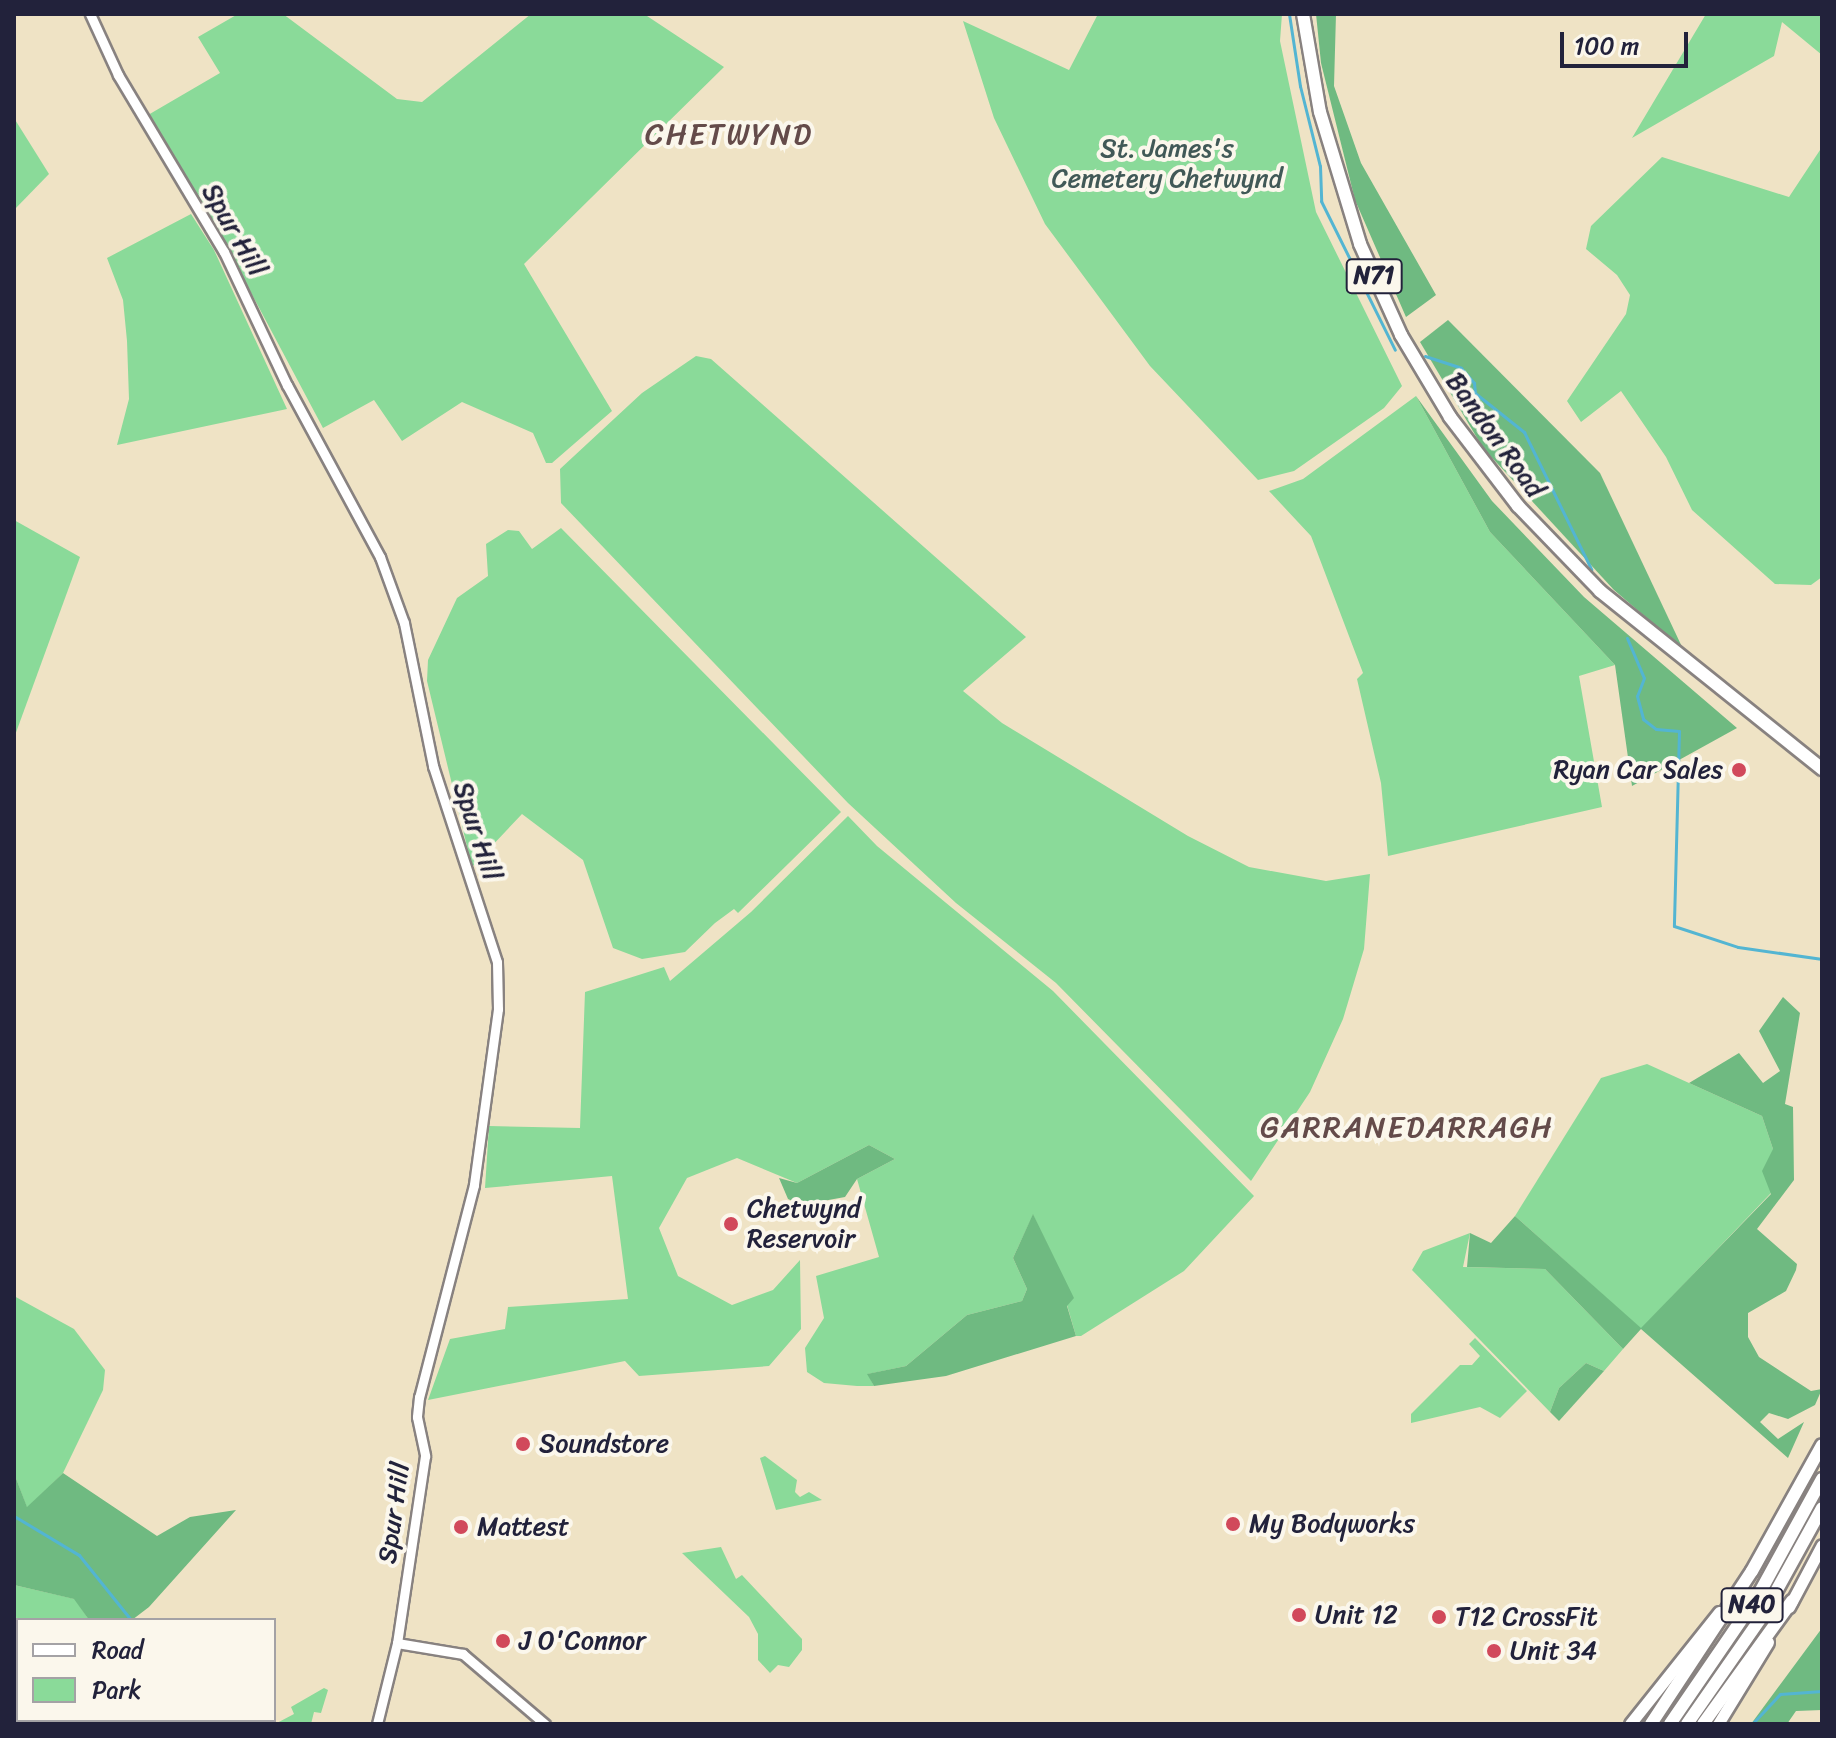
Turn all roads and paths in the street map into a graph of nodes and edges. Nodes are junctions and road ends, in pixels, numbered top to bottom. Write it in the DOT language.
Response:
graph roads {
  1 [pos="90,14"];
  2 [pos="1303,14"];
  3 [pos="1822,769"];
  4 [pos="1822,1445"];
  5 [pos="1822,1479"];
  6 [pos="1822,1508"];
  7 [pos="1822,1545"];
  8 [pos="1752,1571"];
  9 [pos="1792,1601"];
  10 [pos="397,1643"];
  11 [pos="377,1724"];
  12 [pos="545,1724"];
  13 [pos="1630,1724"];
  14 [pos="1651,1724"];
  15 [pos="1670,1724"];
  16 [pos="1687,1724"];
  17 [pos="1703,1724"];
  18 [pos="1718,1724"];
  1 -- 10 [label="street, Spur Hill"];
  2 -- 3 [label="main road, Bandon Road / N71"];
  4 -- 8 [label="main road, N40"];
  5 -- 15 [label="main road, N40"];
  6 -- 16 [label="main road, N40"];
  7 -- 9 [label="main road, N40"];
  8 -- 13 [label="main road"];
  8 -- 14 [label="main road"];
  9 -- 17 [label="main road"];
  9 -- 18 [label="main road"];
  10 -- 11 [label="street, Spur Hill"];
  10 -- 12 [label="street"];
}
